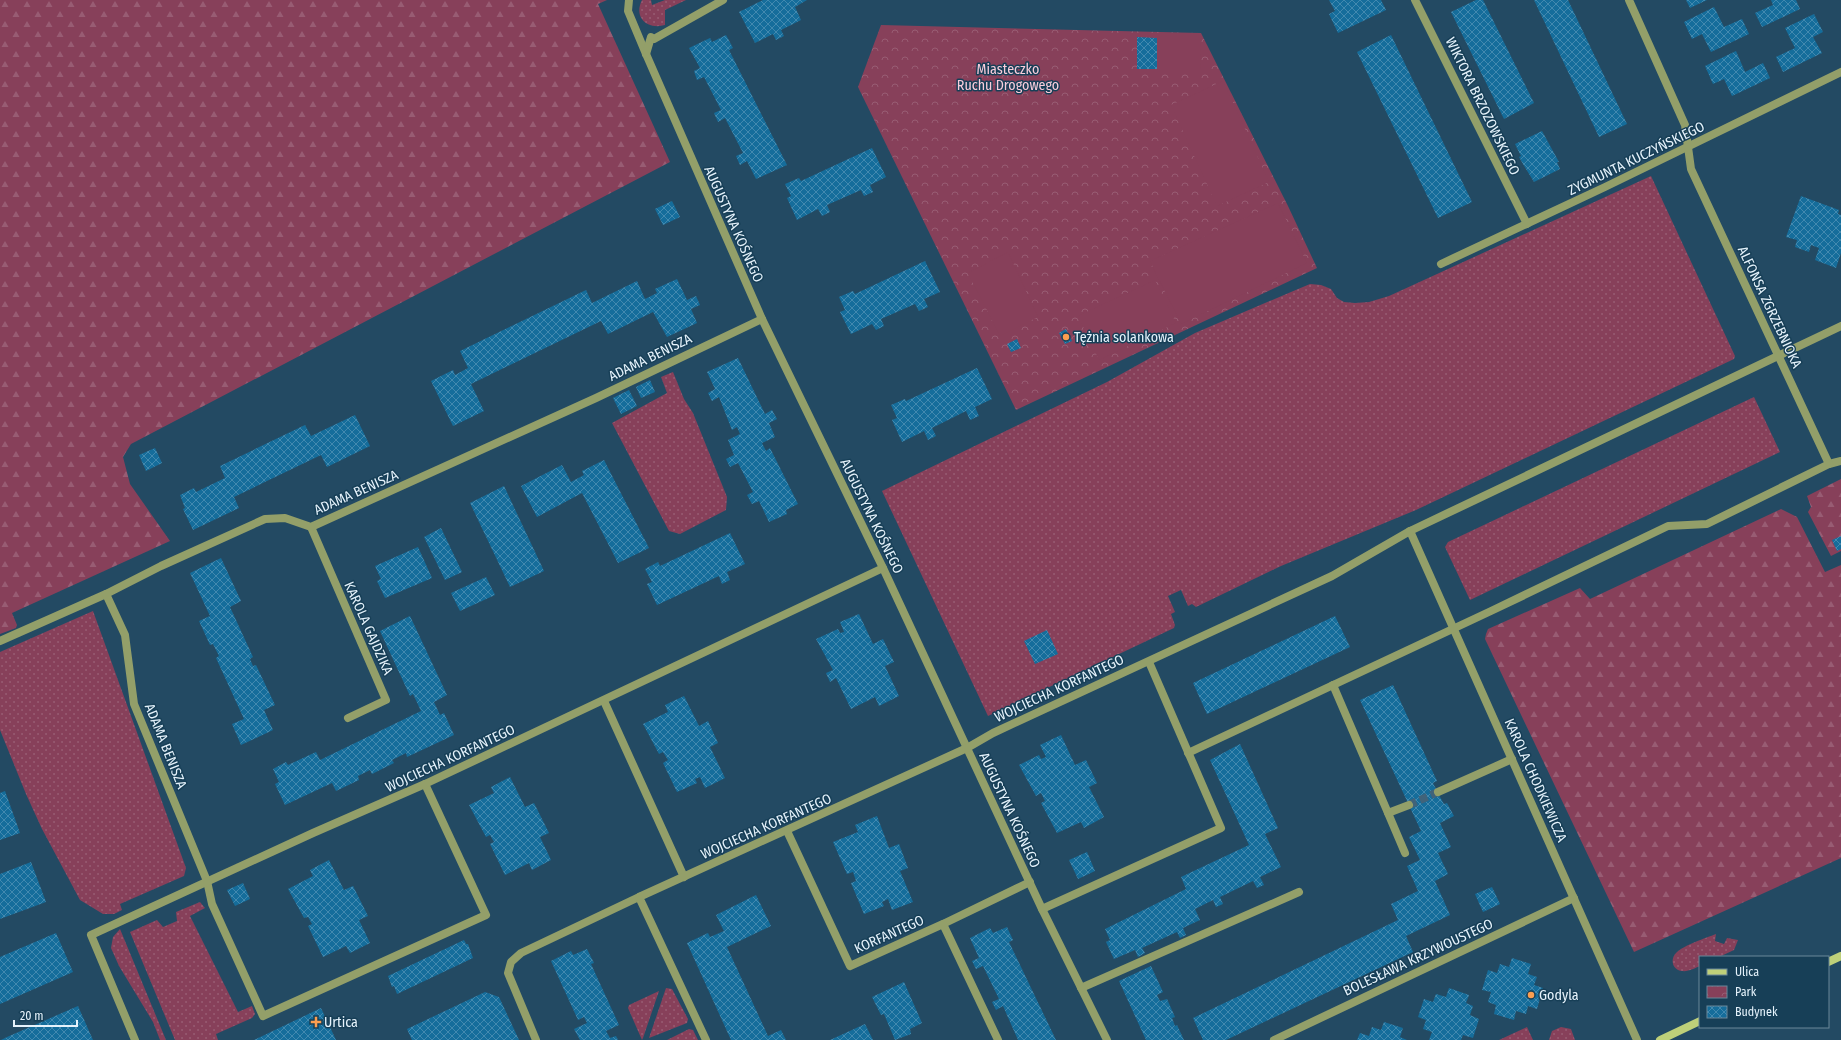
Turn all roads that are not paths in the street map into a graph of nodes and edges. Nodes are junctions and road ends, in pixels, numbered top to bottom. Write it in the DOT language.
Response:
graph roads {
  1 [pos="629,0"];
  2 [pos="723,0"];
  3 [pos="1415,0"];
  4 [pos="1629,0"];
  5 [pos="646,54"];
  6 [pos="1841,72"];
  7 [pos="1688,147"];
  8 [pos="1527,224"];
  9 [pos="1441,264"];
  10 [pos="762,318"];
  11 [pos="1841,326"];
  12 [pos="1778,356"];
  13 [pos="1841,461"];
  14 [pos="1829,464"];
  15 [pos="311,527"];
  16 [pos="1410,531"];
  17 [pos="883,568"];
  18 [pos="106,594"];
  19 [pos="1454,628"];
  20 [pos="0,641"];
  21 [pos="1148,662"];
  22 [pos="1333,685"];
  23 [pos="604,701"];
  24 [pos="348,718"];
  25 [pos="967,748"];
  26 [pos="1188,753"];
  27 [pos="1512,759"];
  28 [pos="425,784"];
  29 [pos="1438,792"];
  30 [pos="1409,804"];
  31 [pos="1388,814"];
  32 [pos="787,831"];
  33 [pos="1405,853"];
  34 [pos="684,877"];
  35 [pos="207,881"];
  36 [pos="1030,882"];
  37 [pos="1299,892"];
  38 [pos="639,897"];
  39 [pos="1574,898"];
  40 [pos="1042,909"];
  41 [pos="943,924"];
  42 [pos="1841,956"];
  43 [pos="1829,962"];
  44 [pos="1081,988"];
  45 [pos="1699,1021"];
  46 [pos="135,1040"];
  47 [pos="536,1040"];
  48 [pos="706,1040"];
  49 [pos="998,1040"];
  50 [pos="1106,1040"];
  51 [pos="1274,1040"];
  52 [pos="1637,1040"];
  53 [pos="1660,1040"];
  1 -- 5 [label="street, AUGUSTYNA KOŚNEGO"];
  2 -- 5 [label="street"];
  3 -- 8 [label="street, WIKTORA BRZOZOWSKIEGO"];
  4 -- 7 [label="street, ALFONSA ZGRZEBNIOKA"];
  5 -- 10 [label="street, AUGUSTYNA KOŚNEGO"];
  6 -- 7 [label="street, ZYGMUNTA KUCZYŃSKIEGO"];
  7 -- 8 [label="street, ZYGMUNTA KUCZYŃSKIEGO"];
  7 -- 12 [label="street, ALFONSA ZGRZEBNIOKA"];
  8 -- 9 [label="street, ZYGMUNTA KUCZYŃSKIEGO"];
  10 -- 15 [label="street, ADAMA BENISZA"];
  10 -- 17 [label="street, AUGUSTYNA KOŚNEGO"];
  11 -- 12 [label="street, WOJCIECHA KORFANTEGO"];
  12 -- 14 [label="street, ALFONSA ZGRZEBNIOKA"];
  12 -- 16 [label="street, WOJCIECHA KORFANTEGO"];
  13 -- 14 [label="street"];
  14 -- 19 [label="street"];
  15 -- 18 [label="street, ADAMA BENISZA"];
  15 -- 24 [label="street, KAROLA GAJDZIKA"];
  16 -- 19 [label="street, KAROLA CHODKIEWICZA"];
  16 -- 21 [label="street, WOJCIECHA KORFANTEGO"];
  17 -- 23 [label="street, WOJCIECHA KORFANTEGO"];
  17 -- 25 [label="street, AUGUSTYNA KOŚNEGO"];
  18 -- 20 [label="street"];
  18 -- 35 [label="street, ADAMA BENISZA"];
  19 -- 22 [label="street"];
  19 -- 27 [label="street, KAROLA CHODKIEWICZA"];
  21 -- 25 [label="street, WOJCIECHA KORFANTEGO"];
  21 -- 26 [label="street"];
  22 -- 26 [label="street"];
  22 -- 31 [label="street"];
  23 -- 28 [label="street, WOJCIECHA KORFANTEGO"];
  23 -- 34 [label="street"];
  25 -- 32 [label="street, WOJCIECHA KORFANTEGO"];
  25 -- 36 [label="street, AUGUSTYNA KOŚNEGO"];
  26 -- 40 [label="street"];
  27 -- 29 [label="street"];
  27 -- 39 [label="street, KAROLA CHODKIEWICZA"];
  28 -- 35 [label="street, WOJCIECHA KORFANTEGO"];
  28 -- 35 [label="street, ADAMA BENISZA"];
  30 -- 31 [label="street"];
  31 -- 33 [label="street"];
  32 -- 34 [label="street, WOJCIECHA KORFANTEGO"];
  32 -- 41 [label="street, KORFANTEGO"];
  34 -- 38 [label="street, WOJCIECHA KORFANTEGO"];
  35 -- 46 [label="street, WOJCIECHA KORFANTEGO"];
  36 -- 40 [label="street, AUGUSTYNA KOŚNEGO"];
  36 -- 41 [label="street, KORFANTEGO"];
  37 -- 44 [label="street"];
  38 -- 47 [label="street, WOJCIECHA KORFANTEGO"];
  38 -- 48 [label="street"];
  39 -- 51 [label="street, BOLESŁAWA KRZYWOUSTEGO"];
  39 -- 52 [label="street, KAROLA CHODKIEWICZA"];
  40 -- 44 [label="street, AUGUSTYNA KOŚNEGO"];
  41 -- 49 [label="street"];
  42 -- 43 [label="street"];
  44 -- 50 [label="street, AUGUSTYNA KOŚNEGO"];
  45 -- 53 [label="street"];
}
